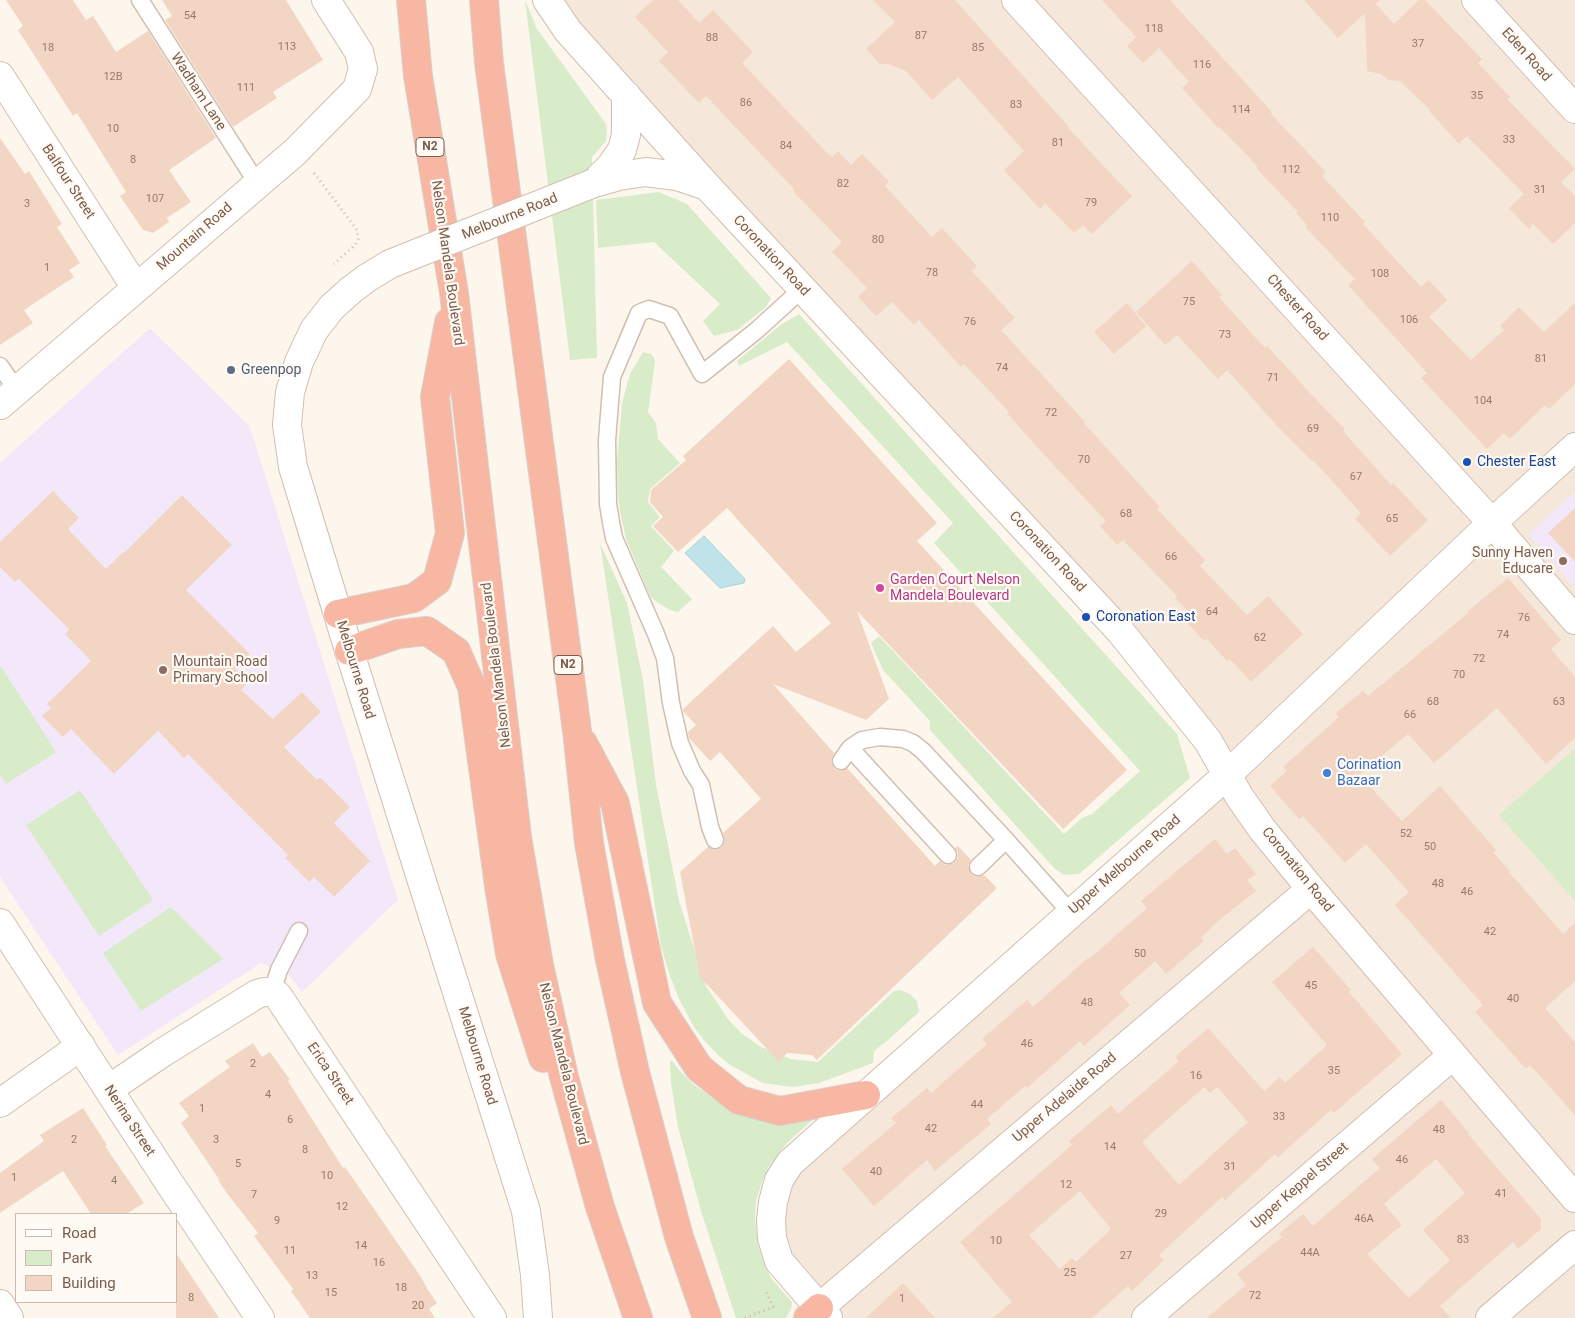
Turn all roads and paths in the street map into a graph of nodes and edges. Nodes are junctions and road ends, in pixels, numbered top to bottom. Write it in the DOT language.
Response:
graph roads {
  1 [pos="140,0"];
  2 [pos="326,0"];
  3 [pos="411,0"];
  4 [pos="484,0"];
  5 [pos="547,0"];
  6 [pos="1016,0"];
  7 [pos="1476,0"];
  8 [pos="0,76"];
  9 [pos="626,95"];
  10 [pos="1575,109"];
  11 [pos="315,174"];
  12 [pos="594,183"];
  13 [pos="257,184"];
  14 [pos="707,186"];
  15 [pos="334,265"];
  16 [pos="136,288"];
  17 [pos="802,289"];
  18 [pos="454,294"];
  19 [pos="0,366"];
  20 [pos="8,398"];
  21 [pos="1575,447"];
  22 [pos="1492,523"];
  23 [pos="338,614"];
  24 [pos="1575,620"];
  25 [pos="349,651"];
  26 [pos="577,731"];
  27 [pos="1227,775"];
  28 [pos="715,840"];
  29 [pos="1006,840"];
  30 [pos="948,854"];
  31 [pos="978,867"];
  32 [pos="1311,889"];
  33 [pos="1071,913"];
  34 [pos="0,924"];
  35 [pos="299,931"];
  36 [pos="272,992"];
  37 [pos="80,1046"];
  38 [pos="1454,1055"];
  39 [pos="109,1089"];
  40 [pos="866,1095"];
  41 [pos="0,1103"];
  42 [pos="1575,1198"];
  43 [pos="600,1207"];
  44 [pos="1575,1245"];
  45 [pos="0,1304"];
  46 [pos="760,1312"];
  47 [pos="818,1315"];
  48 [pos="9,1318"];
  49 [pos="260,1318"];
  50 [pos="492,1318"];
  51 [pos="538,1318"];
  52 [pos="638,1318"];
  53 [pos="707,1318"];
  54 [pos="745,1318"];
  55 [pos="1146,1318"];
  56 [pos="1490,1318"];
  1 -- 13 [label="lane, Wadham Lane"];
  2 -- 13 [label="street, Mountain Road"];
  3 -- 18 [label="highway, Nelson Mandela Boulevard / N2"];
  4 -- 26 [label="highway, N2"];
  5 -- 9 [label="street, Coronation Road"];
  6 -- 22 [label="street, Chester Road"];
  7 -- 10 [label="street, Eden Road"];
  8 -- 16 [label="street, Balfour Street"];
  9 -- 12 [label="street, Melbourne Road"];
  9 -- 14 [label="street, Coronation Road"];
  11 -- 15 [label="path"];
  12 -- 14 [label="street, Melbourne Road"];
  12 -- 23 [label="street, Melbourne Road, bridge"];
  13 -- 16 [label="street, Mountain Road"];
  14 -- 17 [label="street, Coronation Road"];
  16 -- 20 [label="street, Mountain Road"];
  17 -- 27 [label="street, Coronation Road"];
  17 -- 28 [label="lane"];
  18 -- 23 [label="highway"];
  18 -- 43 [label="highway, Nelson Mandela Boulevard / N2"];
  19 -- 20 [label="lane"];
  21 -- 22 [label="street, Upper Melbourne Road"];
  22 -- 24 [label="street, Chester Road"];
  22 -- 27 [label="street, Upper Melbourne Road"];
  23 -- 25 [label="street, Melbourne Road"];
  25 -- 43 [label="highway"];
  25 -- 51 [label="street, Melbourne Road"];
  26 -- 40 [label="highway"];
  26 -- 53 [label="highway, N2"];
  27 -- 32 [label="street, Coronation Road"];
  27 -- 33 [label="street, Upper Melbourne Road"];
  29 -- 30 [label="lane"];
  29 -- 31 [label="lane"];
  29 -- 33 [label="lane"];
  32 -- 38 [label="street, Coronation Road"];
  32 -- 47 [label="street, Upper Adelaide Road"];
  33 -- 40 [label="street, Upper Melbourne Road"];
  34 -- 37 [label="street, Nerina Street"];
  35 -- 36 [label="lane"];
  36 -- 39 [label="street"];
  36 -- 50 [label="street, Erica Street"];
  37 -- 39 [label="street, Nerina Street"];
  37 -- 41 [label="street"];
  38 -- 42 [label="street, Coronation Road"];
  38 -- 55 [label="street, Upper Keppel Street"];
  39 -- 49 [label="street, Nerina Street"];
  40 -- 47 [label="street, Upper Melbourne Road"];
  43 -- 52 [label="highway, Nelson Mandela Boulevard / N2"];
  44 -- 56 [label="street"];
  45 -- 48 [label="street"];
  46 -- 54 [label="path"];
}
